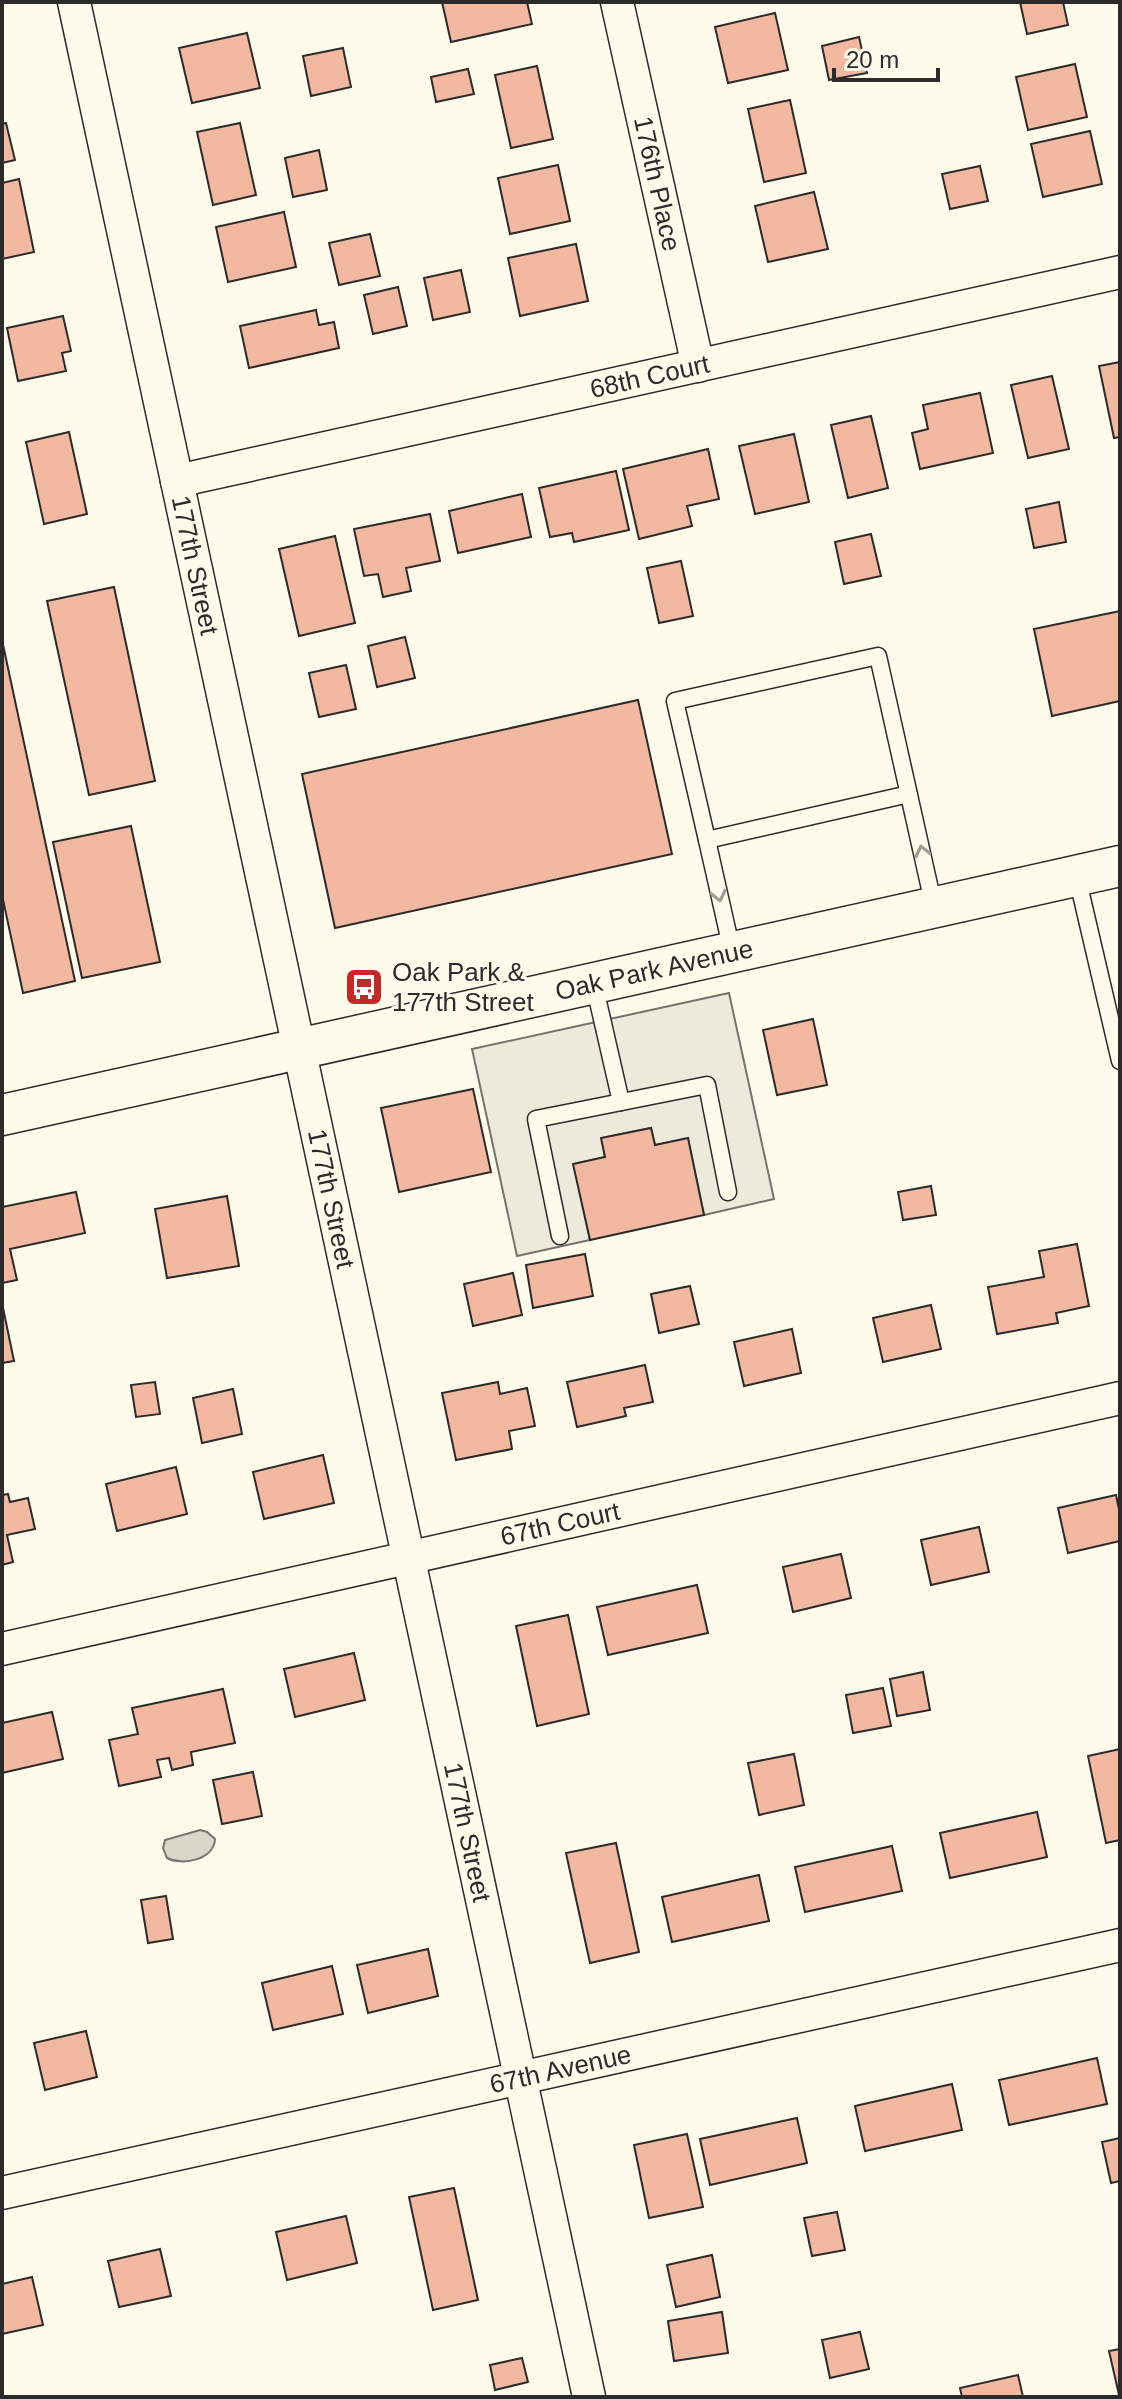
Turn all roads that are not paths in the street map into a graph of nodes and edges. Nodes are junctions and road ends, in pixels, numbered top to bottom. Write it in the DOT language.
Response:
graph roads {
  1 [pos="74,2"];
  2 [pos="617,2"];
  3 [pos="1120,272"];
  4 [pos="698,366"];
  5 [pos="177,481"];
  6 [pos="909,794"];
  7 [pos="707,840"];
  8 [pos="1120,866"];
  9 [pos="1076,876"];
  10 [pos="934,908"];
  11 [pos="732,953"];
  12 [pos="594,984"];
  13 [pos="299,1049"];
  14 [pos="1120,1061"];
  15 [pos="621,1102"];
  16 [pos="2,1115"];
  17 [pos="728,1192"];
  18 [pos="560,1236"];
  19 [pos="1120,1398"];
  20 [pos="409,1559"];
  21 [pos="2,1649"];
  22 [pos="1120,1945"];
  23 [pos="521,2078"];
  24 [pos="2,2193"];
  25 [pos="589,2397"];
  1 -- 5 [label="street, 177th Street"];
  2 -- 4 [label="street, 176th Place"];
  3 -- 4 [label="street, 68th Court"];
  4 -- 5 [label="street, 68th Court"];
  5 -- 13 [label="street, 177th Street"];
  6 -- 7 [label="lane"];
  6 -- 7 [label="lane"];
  10 -- 6 [label="lane, one-way"];
  7 -- 11 [label="lane, one-way"];
  8 -- 9 [label="street, Oak Park Avenue"];
  9 -- 10 [label="street, Oak Park Avenue"];
  9 -- 14 [label="lane"];
  10 -- 11 [label="street, Oak Park Avenue"];
  11 -- 12 [label="street, Oak Park Avenue"];
  12 -- 13 [label="street, Oak Park Avenue"];
  12 -- 15 [label="lane"];
  13 -- 16 [label="street, Oak Park Avenue"];
  13 -- 20 [label="street, 177th Street"];
  15 -- 17 [label="lane"];
  15 -- 18 [label="lane"];
  19 -- 20 [label="street, 67th Court"];
  20 -- 21 [label="street, 67th Court"];
  20 -- 23 [label="street, 177th Street"];
  22 -- 23 [label="street, 67th Avenue"];
  23 -- 24 [label="street, 67th Avenue"];
  23 -- 25 [label="street, 177th Street"];
}
